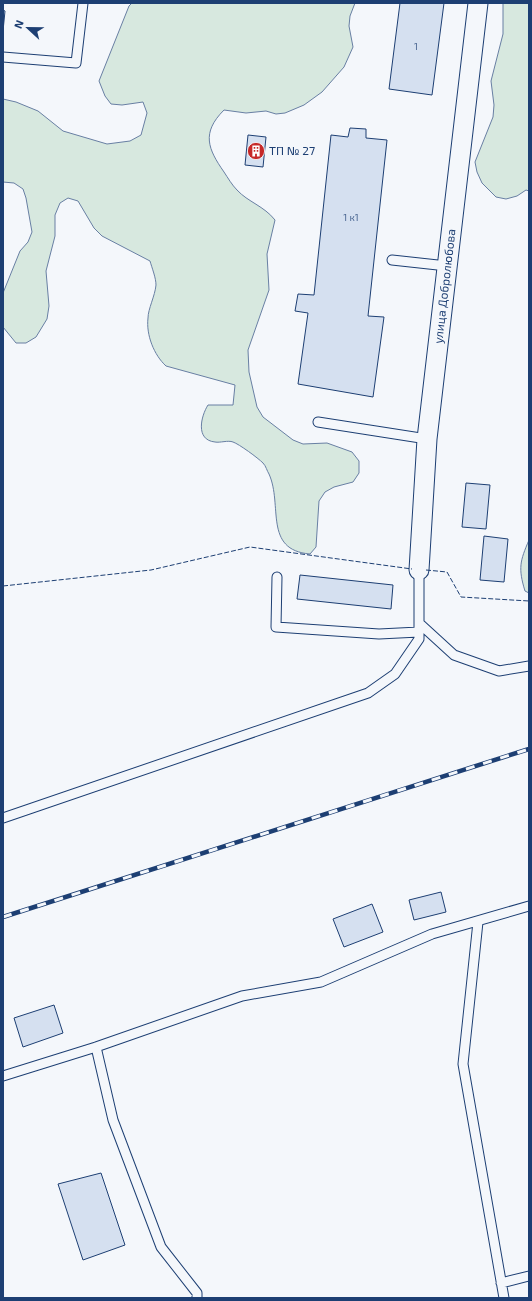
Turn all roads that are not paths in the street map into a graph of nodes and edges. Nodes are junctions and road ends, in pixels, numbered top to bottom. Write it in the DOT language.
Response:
graph roads {
  1 [pos="83,3"];
  2 [pos="478,3"];
  3 [pos="3,57"];
  4 [pos="392,260"];
  5 [pos="447,266"];
  6 [pos="318,422"];
  7 [pos="427,439"];
  8 [pos="419,570"];
  9 [pos="277,577"];
  10 [pos="419,628"];
  11 [pos="529,666"];
  12 [pos="3,818"];
  13 [pos="529,906"];
  14 [pos="478,922"];
  15 [pos="96,1047"];
  16 [pos="3,1076"];
  17 [pos="529,1276"];
  18 [pos="501,1283"];
  19 [pos="197,1298"];
  20 [pos="504,1298"];
  1 -- 3 [label="lane"];
  2 -- 5 [label="street, улица Добролюбова"];
  4 -- 5 [label="lane"];
  5 -- 7 [label="street, улица Добролюбова"];
  6 -- 7 [label="lane"];
  7 -- 8 [label="street, улица Добролюбова"];
  8 -- 10 [label="lane"];
  9 -- 10 [label="lane"];
  10 -- 11 [label="lane"];
  10 -- 12 [label="lane"];
  13 -- 14 [label="lane"];
  14 -- 15 [label="lane"];
  14 -- 18 [label="lane"];
  15 -- 16 [label="lane"];
  15 -- 19 [label="lane"];
  17 -- 18 [label="lane"];
  18 -- 20 [label="lane"];
}
